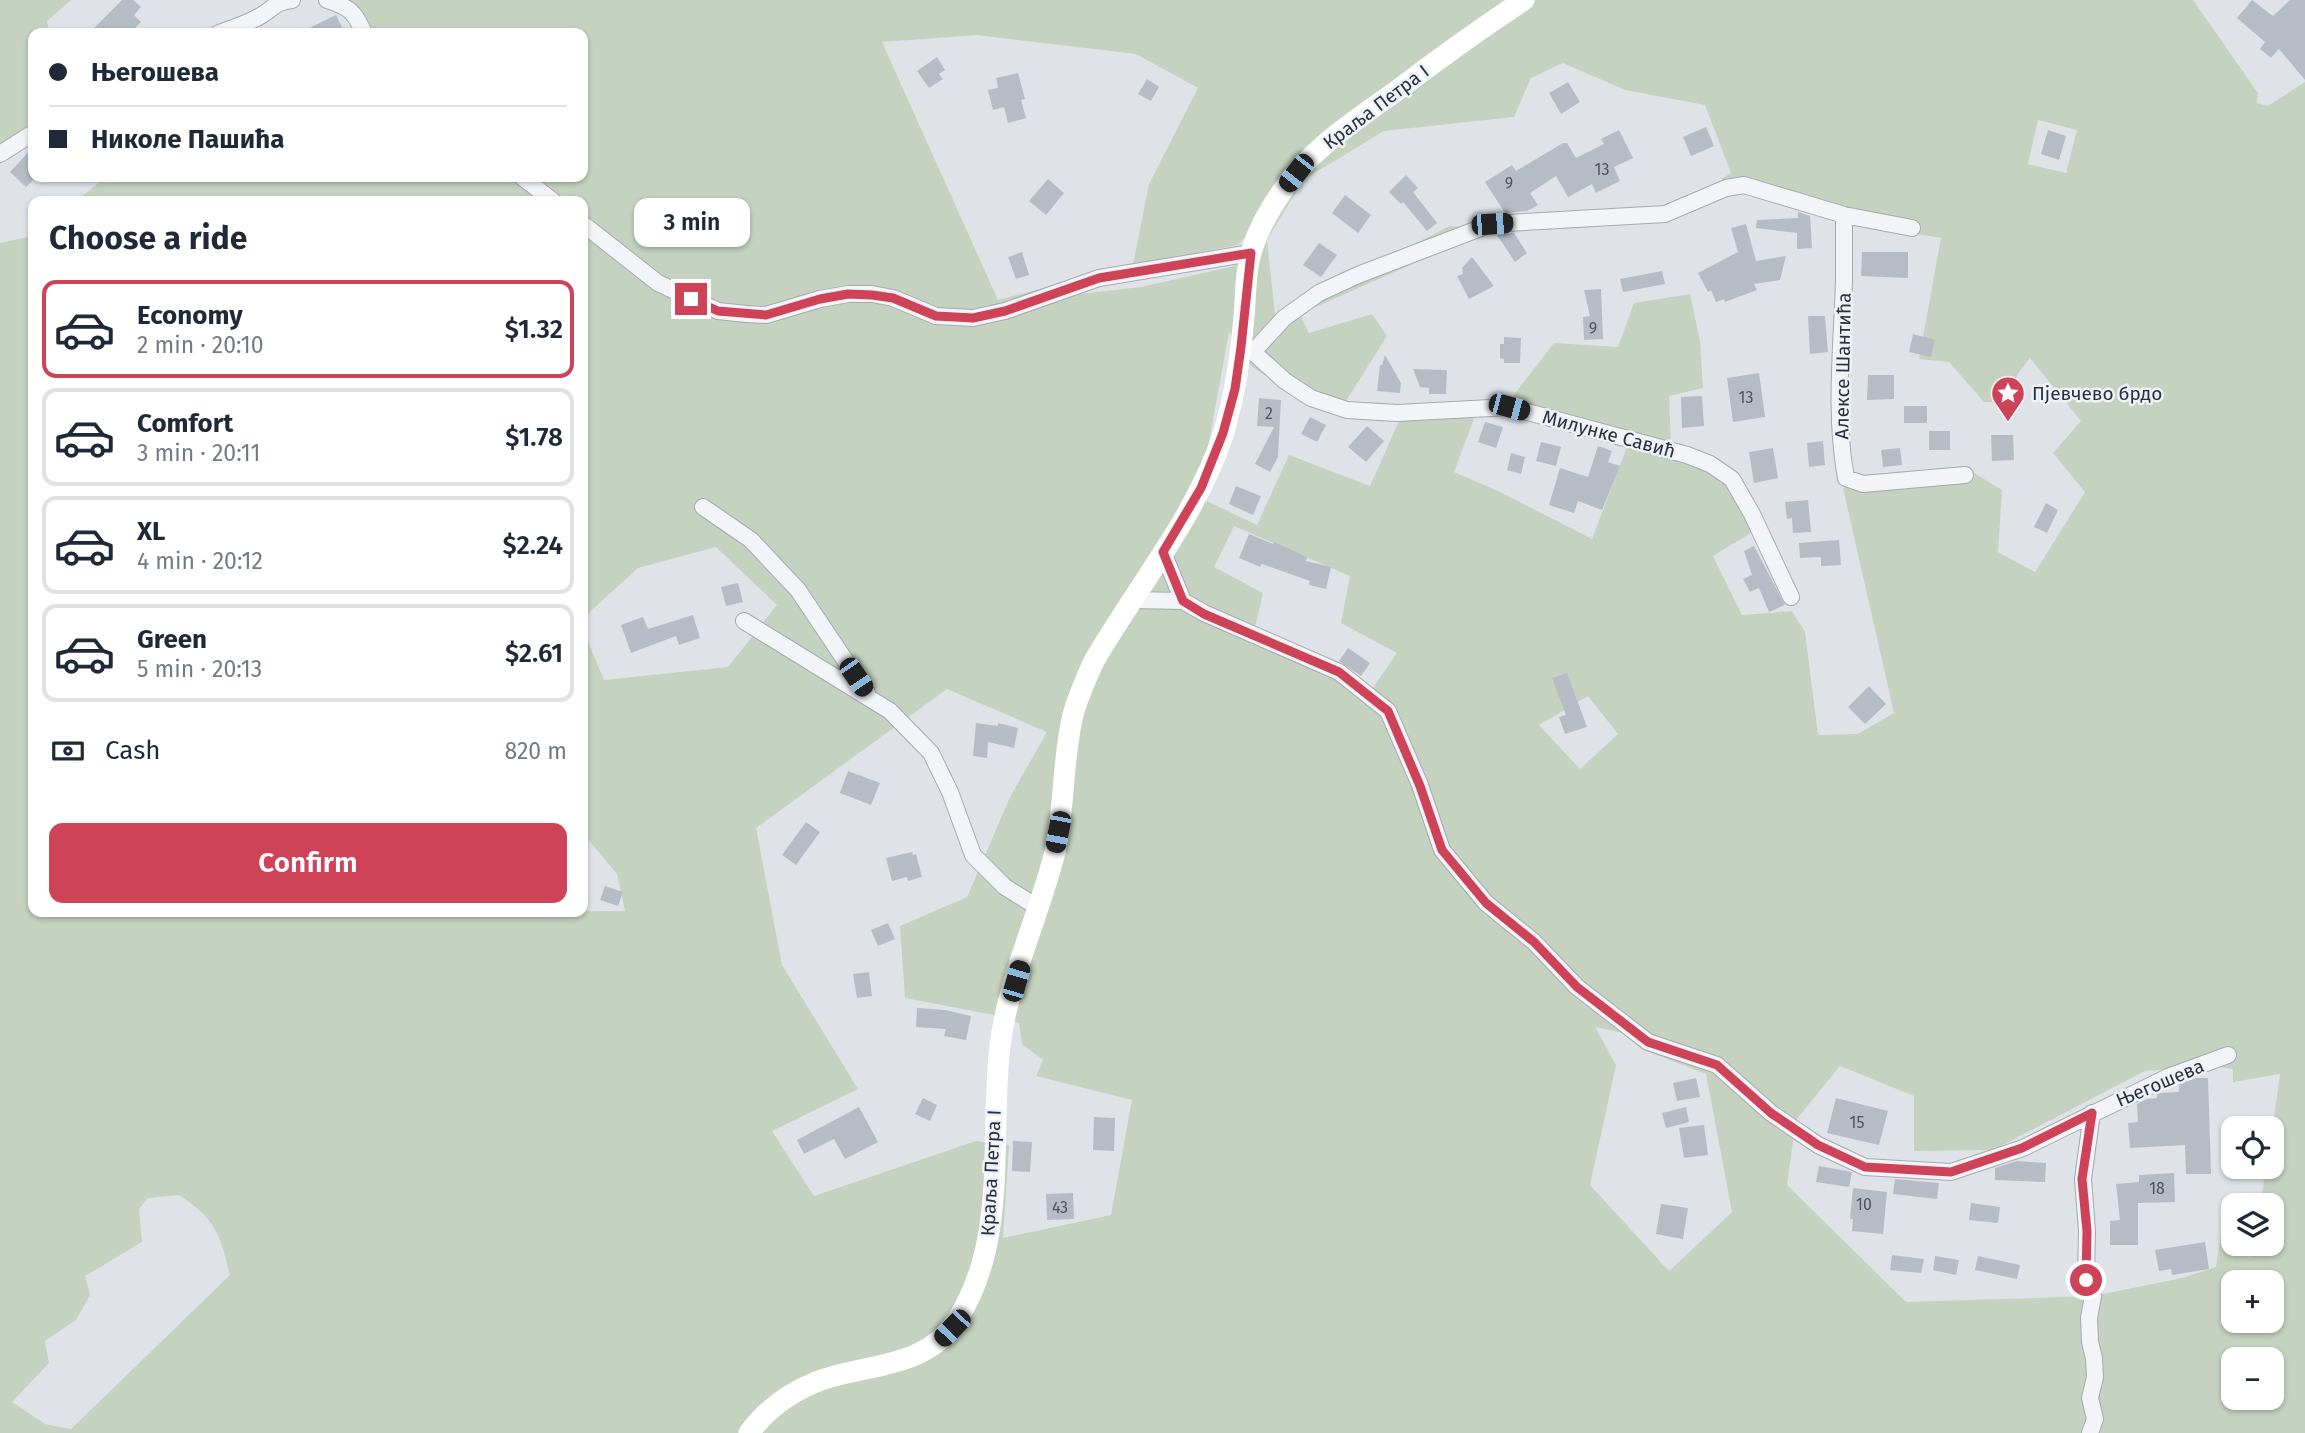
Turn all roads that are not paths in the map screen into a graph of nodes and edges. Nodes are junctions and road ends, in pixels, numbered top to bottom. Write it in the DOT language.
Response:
graph roads {
  1 [pos="282,0"];
  2 [pos="327,0"];
  3 [pos="1524,0"];
  4 [pos="234,28"];
  5 [pos="362,28"];
  6 [pos="28,136"];
  7 [pos="0,154"];
  8 [pos="528,182"];
  9 [pos="547,196"];
  10 [pos="1844,215"];
  11 [pos="588,228"];
  12 [pos="1912,228"];
  13 [pos="1251,253"];
  14 [pos="1247,350"];
  15 [pos="1965,475"];
  16 [pos="702,507"];
  17 [pos="1163,552"];
  18 [pos="1791,597"];
  19 [pos="1132,600"];
  20 [pos="1183,601"];
  21 [pos="744,621"];
  22 [pos="870,698"];
  23 [pos="1039,908"];
  24 [pos="2228,1055"];
  25 [pos="2092,1113"];
  26 [pos="749,1433"];
  27 [pos="2090,1433"];
  1 -- 4 [label="street"];
  2 -- 5 [label="street"];
  3 -- 13 [label="street, Краља Петра I"];
  6 -- 7 [label="street"];
  8 -- 9 [label="street"];
  10 -- 12 [label="street"];
  10 -- 14 [label="street"];
  10 -- 15 [label="street, Алексе Шантића"];
  11 -- 13 [label="street"];
  13 -- 14 [label="street, Краља Петра I"];
  14 -- 17 [label="street, Краља Петра I"];
  14 -- 18 [label="street, Милунке Савић"];
  16 -- 22 [label="street"];
  17 -- 19 [label="street, Краља Петра I"];
  17 -- 20 [label="street"];
  19 -- 20 [label="street, Његошева"];
  19 -- 23 [label="street, Краља Петра I"];
  20 -- 25 [label="street, Његошева"];
  21 -- 22 [label="street"];
  22 -- 23 [label="street"];
  23 -- 26 [label="street, Краља Петра I"];
  24 -- 25 [label="street, Његошева"];
  25 -- 27 [label="street, Његошева"];
}
